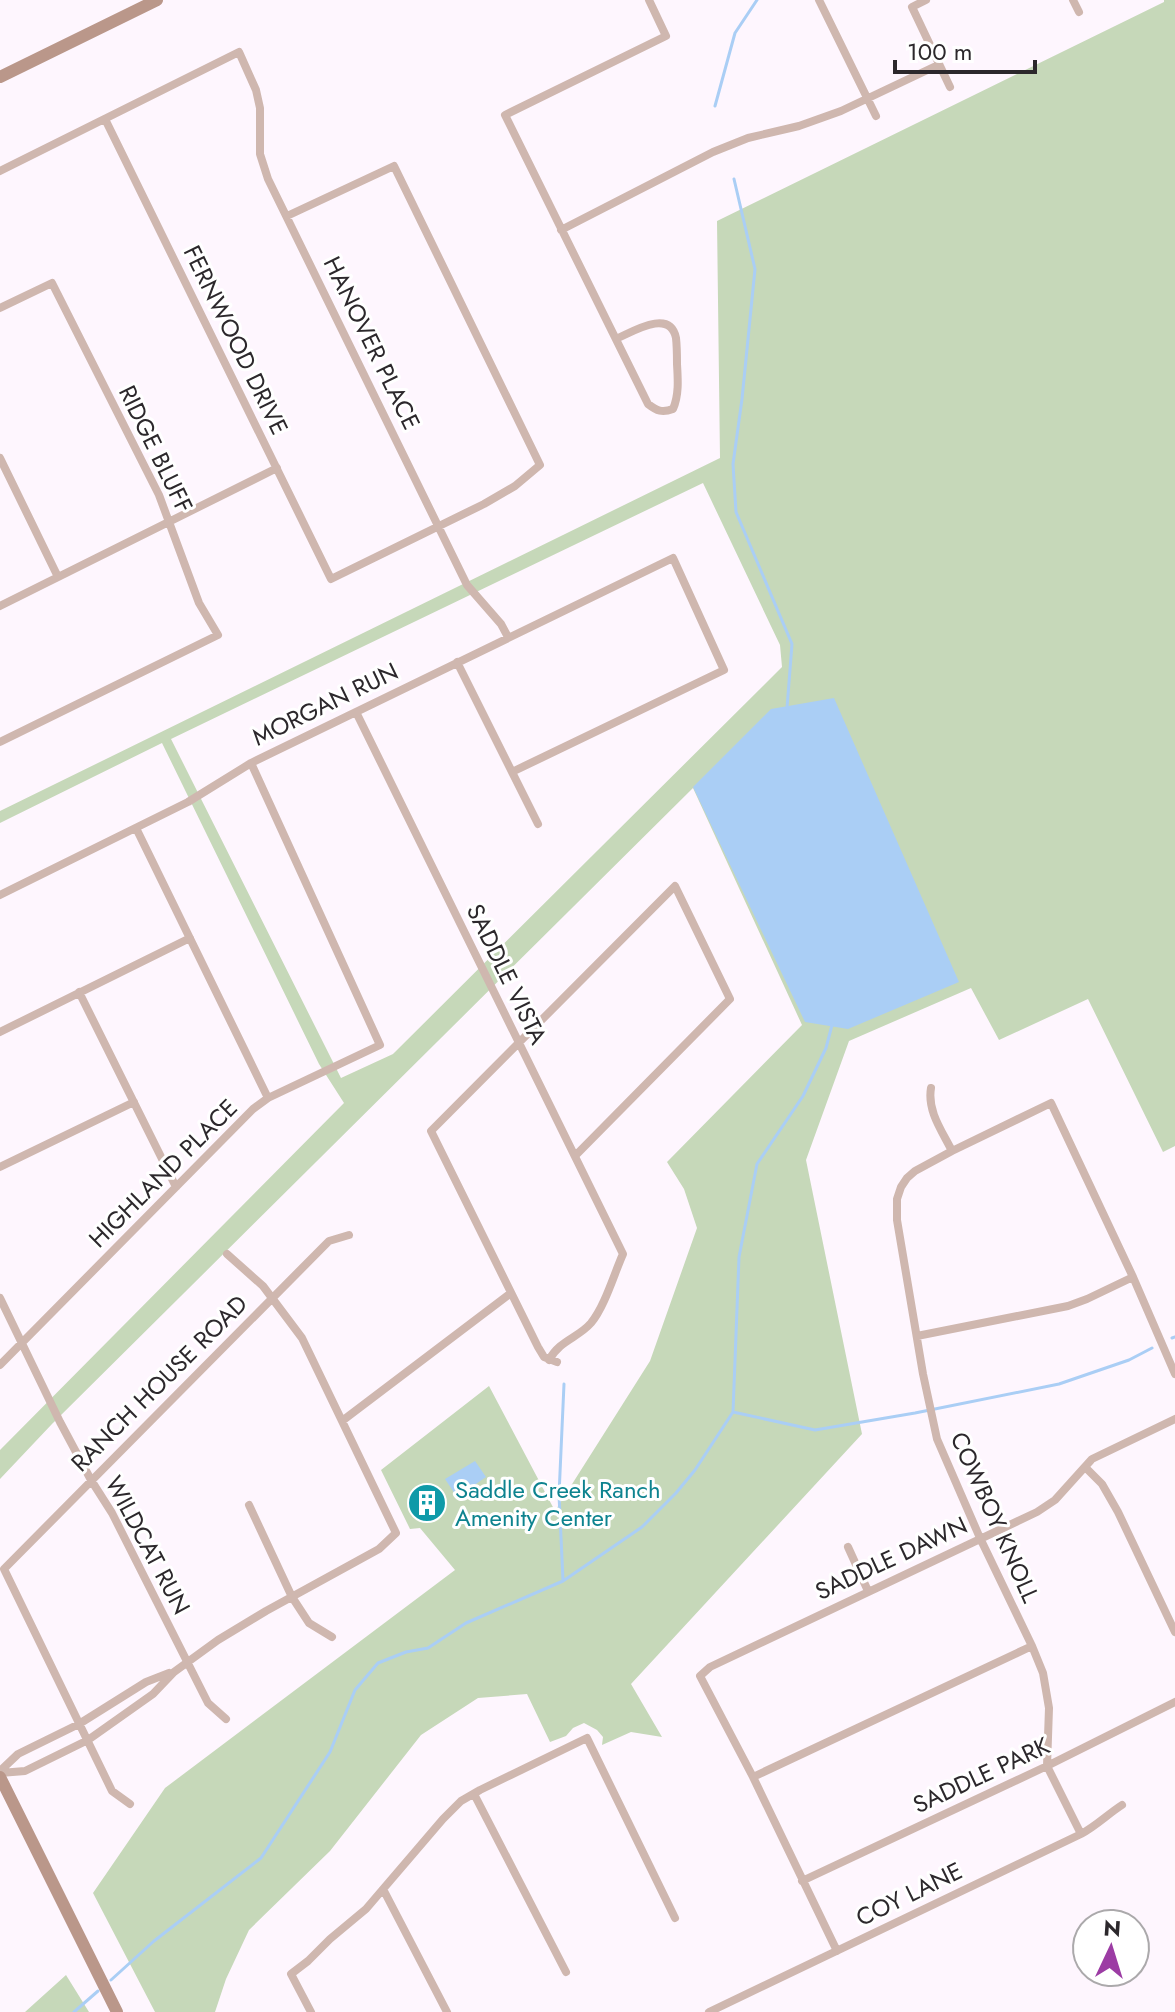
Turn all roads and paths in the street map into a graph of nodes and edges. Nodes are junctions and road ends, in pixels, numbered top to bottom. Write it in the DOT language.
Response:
graph roads {
  1 [pos="157,0"];
  2 [pos="649,0"];
  3 [pos="819,0"];
  4 [pos="926,0"];
  5 [pos="1073,0"];
  6 [pos="1079,12"];
  7 [pos="938,65"];
  8 [pos="0,77"];
  9 [pos="950,87"];
  10 [pos="867,98"];
  11 [pos="876,116"];
  12 [pos="105,119"];
  13 [pos="1,167"];
  14 [pos="287,216"];
  15 [pos="561,230"];
  16 [pos="0,308"];
  17 [pos="616,339"];
  18 [pos="0,458"];
  19 [pos="277,468"];
  20 [pos="170,523"];
  21 [pos="439,526"];
  22 [pos="58,577"];
  23 [pos="0,606"];
  24 [pos="508,637"];
  25 [pos="457,662"];
  26 [pos="356,712"];
  27 [pos="0,742"];
  28 [pos="251,763"];
  29 [pos="512,772"];
  30 [pos="538,824"];
  31 [pos="136,828"];
  32 [pos="0,895"];
  33 [pos="190,938"];
  34 [pos="79,992"];
  35 [pos="0,1032"];
  36 [pos="519,1043"];
  37 [pos="931,1088"];
  38 [pos="268,1098"];
  39 [pos="134,1102"];
  40 [pos="952,1151"];
  41 [pos="575,1156"];
  42 [pos="0,1167"];
  43 [pos="176,1187"];
  44 [pos="349,1235"];
  45 [pos="227,1254"];
  46 [pos="1133,1277"];
  47 [pos="511,1293"];
  48 [pos="272,1297"];
  49 [pos="0,1298"];
  50 [pos="917,1336"];
  51 [pos="23,1343"];
  52 [pos="0,1365"];
  53 [pos="1175,1374"];
  54 [pos="1175,1419"];
  55 [pos="342,1421"];
  56 [pos="1085,1467"];
  57 [pos="91,1480"];
  58 [pos="249,1505"];
  59 [pos="980,1538"];
  60 [pos="848,1547"];
  61 [pos="868,1591"];
  62 [pos="292,1597"];
  63 [pos="1175,1632"];
  64 [pos="332,1637"];
  65 [pos="1032,1646"];
  66 [pos="186,1663"];
  67 [pos="174,1672"];
  68 [pos="1175,1702"];
  69 [pos="226,1719"];
  70 [pos="79,1724"];
  71 [pos="88,1740"];
  72 [pos="1047,1766"];
  73 [pos="0,1774"];
  74 [pos="753,1777"];
  75 [pos="474,1794"];
  76 [pos="130,1804"];
  77 [pos="1122,1805"];
  78 [pos="1081,1834"];
  79 [pos="802,1881"];
  80 [pos="383,1889"];
  81 [pos="675,1918"];
  82 [pos="837,1951"];
  83 [pos="566,1972"];
  84 [pos="117,2012"];
  85 [pos="311,2012"];
  86 [pos="447,2012"];
  87 [pos="709,2012"];
  1 -- 8 [label="main road"];
  2 -- 15 [label="street"];
  3 -- 10 [label="street"];
  4 -- 7 [label="street"];
  5 -- 6 [label="street"];
  7 -- 9 [label="street"];
  7 -- 10 [label="street"];
  10 -- 11 [label="street"];
  10 -- 15 [label="street"];
  12 -- 13 [label="street"];
  12 -- 14 [label="street, HANOVER PLACE"];
  12 -- 19 [label="street, FERNWOOD DRIVE"];
  14 -- 21 [label="street, HANOVER PLACE"];
  14 -- 21 [label="street"];
  15 -- 17 [label="street"];
  16 -- 20 [label="street, RIDGE BLUFF"];
  17 -- 17 [label="street"];
  18 -- 22 [label="street"];
  19 -- 20 [label="street"];
  19 -- 21 [label="street, FERNWOOD DRIVE"];
  20 -- 22 [label="street"];
  20 -- 27 [label="street, RIDGE BLUFF"];
  21 -- 24 [label="street, HANOVER PLACE"];
  22 -- 23 [label="street"];
  24 -- 25 [label="street, MORGAN RUN"];
  24 -- 29 [label="street, MORGAN RUN"];
  25 -- 26 [label="street, MORGAN RUN"];
  25 -- 29 [label="street"];
  26 -- 28 [label="street, MORGAN RUN"];
  26 -- 36 [label="street, SADDLE VISTA"];
  28 -- 31 [label="street, MORGAN RUN"];
  28 -- 38 [label="street, HIGHLAND PLACE"];
  29 -- 30 [label="street"];
  31 -- 32 [label="street, MORGAN RUN"];
  31 -- 33 [label="street"];
  33 -- 34 [label="street"];
  33 -- 38 [label="street"];
  34 -- 35 [label="street"];
  34 -- 39 [label="street"];
  36 -- 41 [label="street, SADDLE VISTA"];
  36 -- 41 [label="street"];
  36 -- 47 [label="street"];
  37 -- 40 [label="street"];
  38 -- 43 [label="street, HIGHLAND PLACE"];
  39 -- 42 [label="street"];
  39 -- 43 [label="street"];
  40 -- 46 [label="street, COWBOY KNOLL"];
  40 -- 50 [label="street, COWBOY KNOLL"];
  41 -- 47 [label="street, SADDLE VISTA"];
  43 -- 51 [label="street, HIGHLAND PLACE"];
  44 -- 48 [label="street, RANCH HOUSE ROAD"];
  45 -- 48 [label="street"];
  46 -- 50 [label="street"];
  46 -- 53 [label="street"];
  47 -- 55 [label="street"];
  48 -- 55 [label="street"];
  48 -- 57 [label="street, RANCH HOUSE ROAD"];
  49 -- 51 [label="street, WILDCAT RUN"];
  50 -- 59 [label="street, COWBOY KNOLL"];
  51 -- 52 [label="street, HIGHLAND PLACE"];
  51 -- 57 [label="street, WILDCAT RUN"];
  54 -- 56 [label="street, SADDLE DAWN"];
  55 -- 62 [label="street"];
  56 -- 59 [label="street, SADDLE DAWN"];
  56 -- 63 [label="street"];
  57 -- 66 [label="street, WILDCAT RUN"];
  57 -- 70 [label="street, RANCH HOUSE ROAD"];
  58 -- 62 [label="street"];
  59 -- 61 [label="street, SADDLE DAWN"];
  59 -- 65 [label="street, COWBOY KNOLL"];
  60 -- 61 [label="street"];
  61 -- 74 [label="street, SADDLE DAWN"];
  62 -- 64 [label="street"];
  62 -- 66 [label="street"];
  65 -- 72 [label="street, COWBOY KNOLL"];
  65 -- 74 [label="street"];
  66 -- 67 [label="street"];
  66 -- 69 [label="street, WILDCAT RUN"];
  67 -- 70 [label="street"];
  67 -- 71 [label="street"];
  68 -- 72 [label="street, SADDLE PARK"];
  70 -- 71 [label="street"];
  70 -- 73 [label="street"];
  71 -- 73 [label="street"];
  71 -- 76 [label="street"];
  72 -- 78 [label="street, COWBOY KNOLL"];
  72 -- 79 [label="street, SADDLE PARK"];
  73 -- 84 [label="main road"];
  74 -- 79 [label="street"];
  75 -- 80 [label="street"];
  75 -- 81 [label="street"];
  75 -- 83 [label="street"];
  77 -- 78 [label="street, COY LANE"];
  78 -- 82 [label="street, COY LANE"];
  79 -- 82 [label="street"];
  80 -- 85 [label="street"];
  80 -- 86 [label="street"];
  82 -- 87 [label="street, COY LANE"];
}
